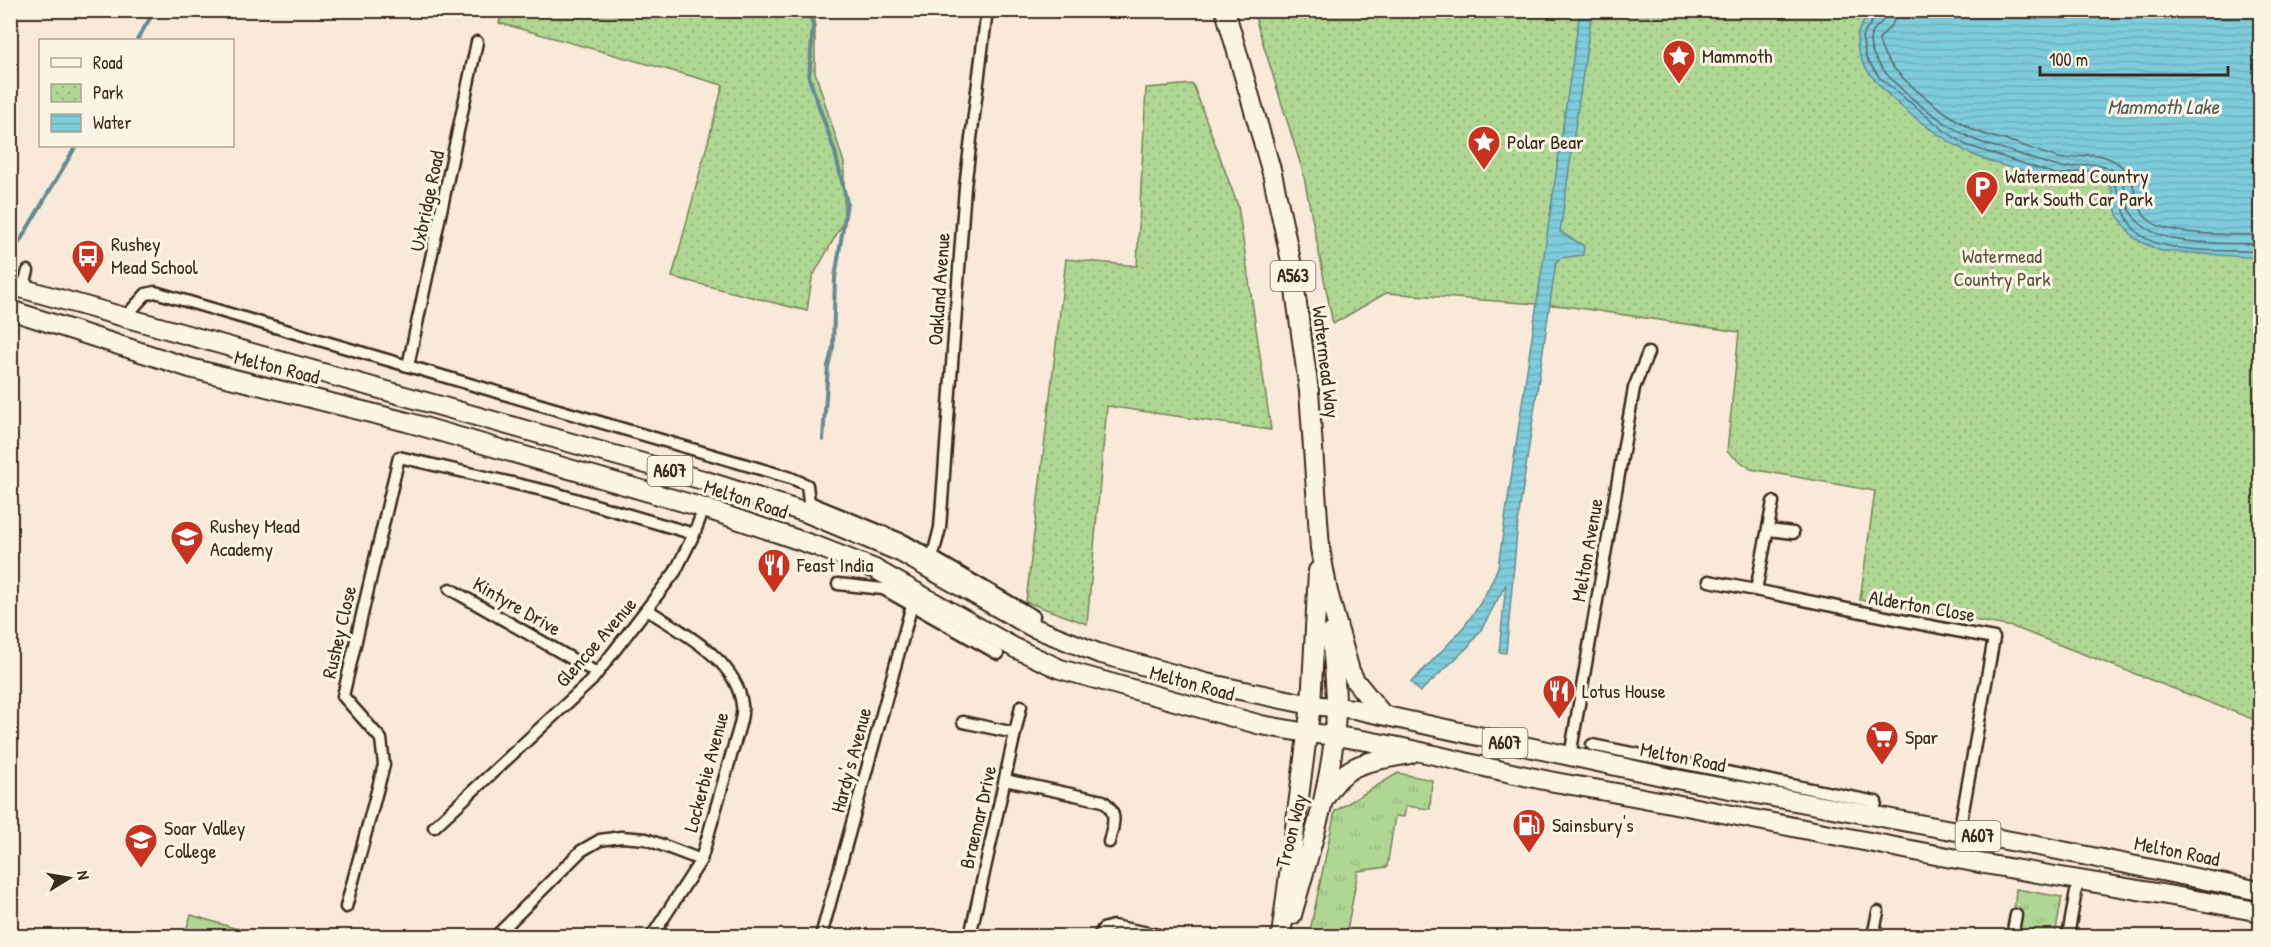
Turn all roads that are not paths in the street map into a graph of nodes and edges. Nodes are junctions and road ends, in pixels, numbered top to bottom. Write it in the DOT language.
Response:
graph roads {
  1 [pos="987,10"];
  2 [pos="1226,10"];
  3 [pos="477,42"];
  4 [pos="21,281"];
  5 [pos="10,310"];
  6 [pos="126,316"];
  7 [pos="201,338"];
  8 [pos="1648,353"];
  9 [pos="408,366"];
  10 [pos="190,368"];
  11 [pos="550,438"];
  12 [pos="619,483"];
  13 [pos="1773,502"];
  14 [pos="704,508"];
  15 [pos="808,508"];
  16 [pos="1769,530"];
  17 [pos="1793,533"];
  18 [pos="694,534"];
  19 [pos="1320,548"];
  20 [pos="930,564"];
  21 [pos="1709,581"];
  22 [pos="838,584"];
  23 [pos="450,589"];
  24 [pos="1756,590"];
  25 [pos="1328,592"];
  26 [pos="915,599"];
  27 [pos="648,610"];
  28 [pos="1033,622"];
  29 [pos="1022,651"];
  30 [pos="998,654"];
  31 [pos="597,673"];
  32 [pos="1311,705"];
  33 [pos="1022,706"];
  34 [pos="1336,707"];
  35 [pos="1383,715"];
  36 [pos="963,722"];
  37 [pos="1016,733"];
  38 [pos="1307,733"];
  39 [pos="1333,735"];
  40 [pos="1592,745"];
  41 [pos="1418,752"];
  42 [pos="1570,756"];
  43 [pos="1629,761"];
  44 [pos="1005,780"];
  45 [pos="1805,796"];
  46 [pos="1688,797"];
  47 [pos="1779,798"];
  48 [pos="1322,805"];
  49 [pos="434,827"];
  50 [pos="1959,833"];
  51 [pos="1846,837"];
  52 [pos="1109,842"];
  53 [pos="2086,855"];
  54 [pos="701,860"];
  55 [pos="2078,880"];
  56 [pos="2147,890"];
  57 [pos="2260,891"];
  58 [pos="346,907"];
  59 [pos="1878,912"];
  60 [pos="2260,912"];
  61 [pos="2016,915"];
  62 [pos="1887,929"];
  63 [pos="1874,931"];
  64 [pos="496,936"];
  65 [pos="652,936"];
  66 [pos="821,936"];
  67 [pos="969,936"];
  68 [pos="1099,936"];
  69 [pos="1164,936"];
  70 [pos="1281,936"];
  71 [pos="1287,936"];
  72 [pos="2012,936"];
  73 [pos="2068,936"];
  1 -- 20 [label="street, Oakland Avenue"];
  2 -- 19 [label="main road, Watermead Way / A563"];
  3 -- 9 [label="street, Uxbridge Road"];
  4 -- 6 [label="main road, Melton Road / A607"];
  5 -- 10 [label="main road, Melton Road / A607"];
  6 -- 7 [label="main road, Melton Road / A607"];
  6 -- 9 [label="street, Melton Road"];
  7 -- 10 [label="main road"];
  7 -- 11 [label="main road, Melton Road / A607"];
  8 -- 42 [label="street, Melton Avenue"];
  9 -- 15 [label="street, Melton Road"];
  10 -- 12 [label="main road, Melton Road / A607"];
  11 -- 12 [label="main road"];
  11 -- 15 [label="main road, Melton Road / A607"];
  12 -- 14 [label="main road, Melton Road / A607"];
  13 -- 16 [label="street"];
  14 -- 18 [label="street, Glencoe Avenue"];
  14 -- 26 [label="main road, Melton Road / A607"];
  15 -- 20 [label="main road, Melton Road / A607"];
  16 -- 17 [label="street"];
  16 -- 24 [label="street"];
  18 -- 27 [label="street, Glencoe Avenue"];
  18 -- 58 [label="street, Rushey Close"];
  19 -- 25 [label="main road, Watermead Way / A563"];
  19 -- 32 [label="main road, Watermead Way / A563"];
  20 -- 28 [label="main road, Melton Road / A607"];
  21 -- 24 [label="street, Alderton Close"];
  22 -- 26 [label="street"];
  23 -- 31 [label="street, Kintyre Drive"];
  24 -- 50 [label="street, Alderton Close"];
  25 -- 34 [label="main road, Watermead Way / A563"];
  25 -- 35 [label="main road, Watermead Way / A563"];
  26 -- 29 [label="main road, Melton Road / A607"];
  26 -- 30 [label="street"];
  26 -- 66 [label="street, Hardy's Avenue"];
  27 -- 31 [label="street, Glencoe Avenue"];
  27 -- 54 [label="street, Lockerbie Avenue"];
  28 -- 29 [label="main road"];
  28 -- 32 [label="main road, Melton Road / A607"];
  29 -- 38 [label="main road, Melton Road / A607"];
  31 -- 49 [label="street, Glencoe Avenue"];
  32 -- 34 [label="main road, Melton Road / A607"];
  32 -- 38 [label="main road, Watermead Way / A563"];
  33 -- 37 [label="street, Braemar Drive"];
  34 -- 35 [label="main road, Melton Road / A607"];
  34 -- 39 [label="main road, Watermead Way / A563"];
  35 -- 42 [label="main road, Melton Road / A607"];
  36 -- 37 [label="street"];
  37 -- 44 [label="street, Braemar Drive"];
  38 -- 39 [label="main road, Melton Road / A607"];
  38 -- 70 [label="main road, Troon Way"];
  39 -- 41 [label="main road, Melton Road / A607"];
  39 -- 48 [label="main road, Troon Way"];
  40 -- 43 [label="street"];
  41 -- 46 [label="main road, Melton Road / A607"];
  41 -- 48 [label="main road, Melton Road / A607"];
  42 -- 43 [label="main road, Melton Road / A607"];
  43 -- 45 [label="street"];
  43 -- 46 [label="main road, Melton Road"];
  44 -- 52 [label="street"];
  44 -- 67 [label="street, Braemar Drive"];
  45 -- 47 [label="main road, Melton Road / A607"];
  45 -- 50 [label="main road, Melton Road / A607"];
  46 -- 47 [label="main road, Melton Road / A607"];
  46 -- 51 [label="main road, Melton Road / A607"];
  47 -- 51 [label="main road"];
  48 -- 71 [label="main road, Troon Way"];
  50 -- 53 [label="main road, Melton Road / A607"];
  51 -- 55 [label="main road, Melton Road / A607"];
  53 -- 56 [label="main road, Melton Road"];
  53 -- 57 [label="main road, Melton Road / A607"];
  54 -- 64 [label="street"];
  54 -- 65 [label="street, Lockerbie Avenue"];
  55 -- 56 [label="main road, Melton Road / A607"];
  55 -- 73 [label="street"];
  56 -- 60 [label="main road, Melton Road / A607"];
  59 -- 63 [label="street"];
  61 -- 72 [label="street"];
  62 -- 63 [label="street"];
  68 -- 69 [label="street"];
}
